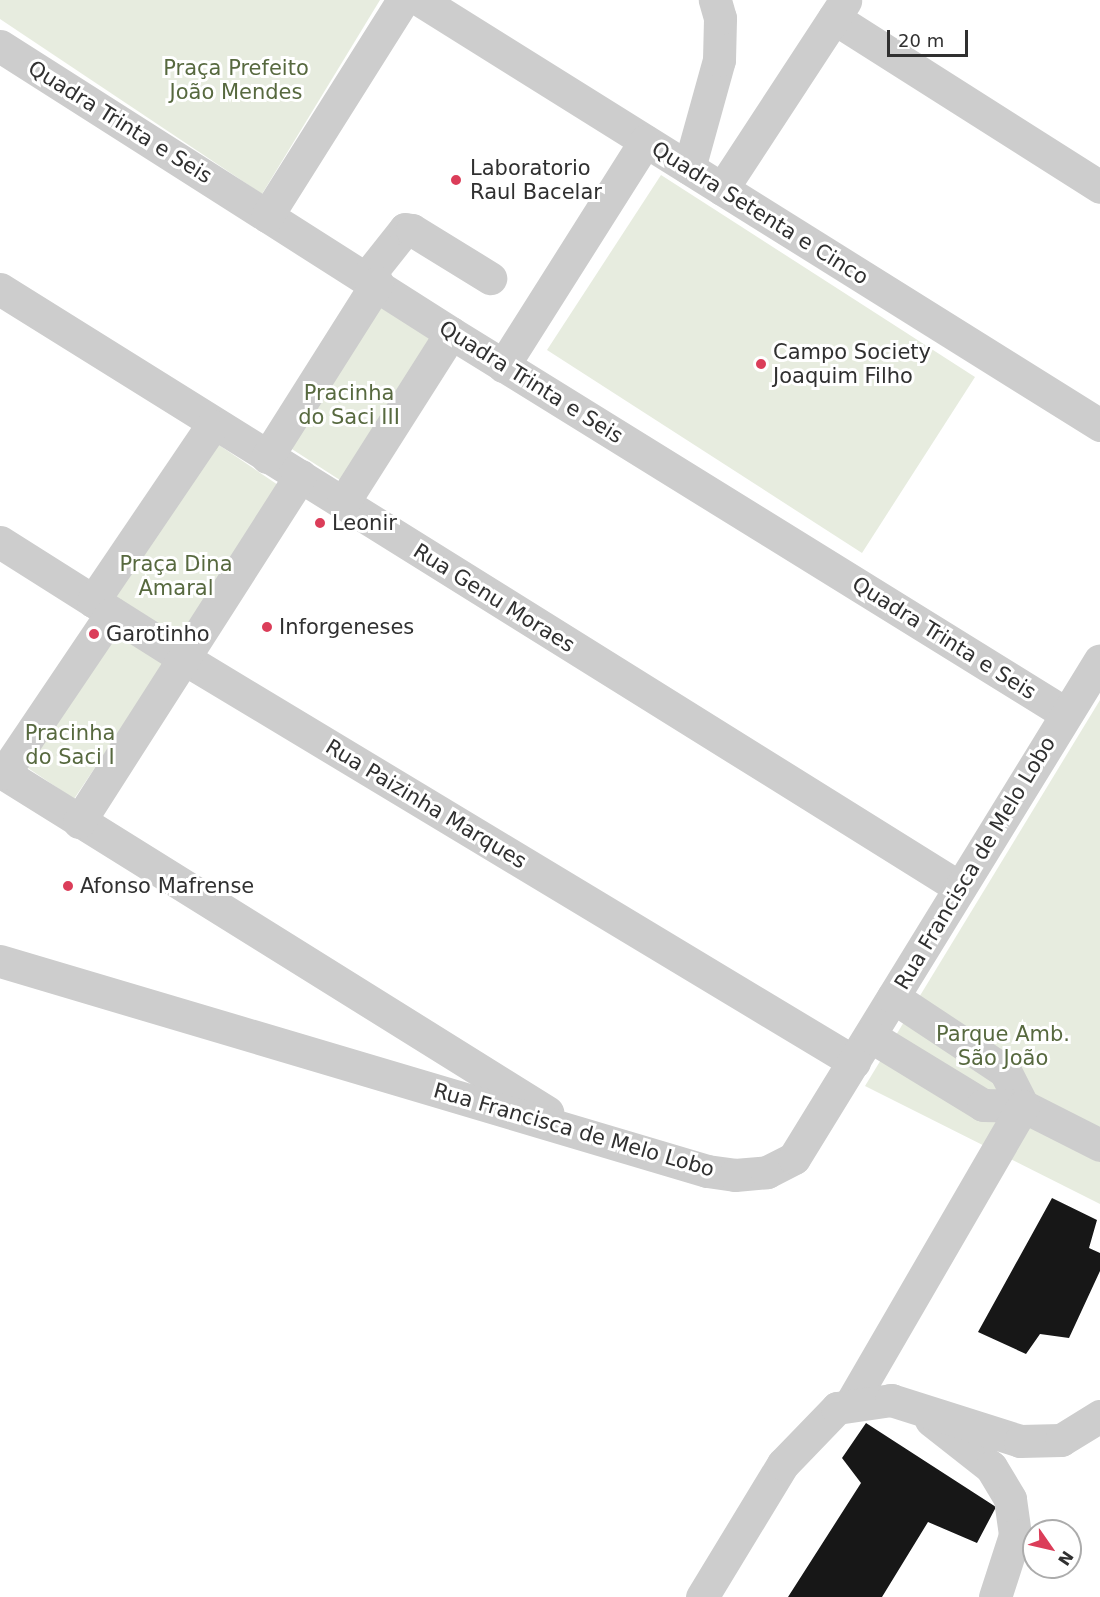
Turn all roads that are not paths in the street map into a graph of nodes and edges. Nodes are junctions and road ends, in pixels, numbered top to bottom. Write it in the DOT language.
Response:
graph roads {
  1 [pos="403,0"];
  2 [pos="420,0"];
  3 [pos="715,0"];
  4 [pos="840,9"];
  5 [pos="0,46"];
  6 [pos="645,141"];
  7 [pos="689,168"];
  8 [pos="1100,187"];
  9 [pos="722,189"];
  10 [pos="267,216"];
  11 [pos="490,278"];
  12 [pos="372,280"];
  13 [pos="0,290"];
  14 [pos="451,333"];
  15 [pos="504,366"];
  16 [pos="212,425"];
  17 [pos="1100,425"];
  18 [pos="267,457"];
  19 [pos="300,476"];
  20 [pos="343,503"];
  21 [pos="0,542"];
  22 [pos="102,607"];
  23 [pos="185,658"];
  24 [pos="1100,660"];
  25 [pos="1065,713"];
  26 [pos="2,772"];
  27 [pos="79,822"];
  28 [pos="958,887"];
  29 [pos="0,961"];
  30 [pos="893,998"];
  31 [pos="862,1049"];
  32 [pos="1023,1106"];
  33 [pos="584,1136"];
  34 [pos="1100,1145"];
  35 [pos="851,1403"];
  36 [pos="916,1408"];
  37 [pos="1100,1416"];
  38 [pos="702,1597"];
  39 [pos="995,1597"];
  1 -- 10 [label="street"];
  2 -- 6 [label="street, Quadra Setenta e Cinco"];
  3 -- 7 [label="street"];
  4 -- 8 [label="street"];
  4 -- 9 [label="street"];
  5 -- 10 [label="street, Quadra Trinta e Seis"];
  6 -- 7 [label="street, Quadra Setenta e Cinco"];
  6 -- 15 [label="street"];
  7 -- 9 [label="street, Quadra Setenta e Cinco"];
  9 -- 17 [label="street, Quadra Setenta e Cinco"];
  10 -- 12 [label="street, Quadra Trinta e Seis"];
  11 -- 12 [label="street"];
  12 -- 14 [label="street, Quadra Trinta e Seis"];
  12 -- 18 [label="street"];
  13 -- 16 [label="street, Rua Genu Moraes"];
  14 -- 15 [label="street, Quadra Trinta e Seis"];
  14 -- 20 [label="street"];
  15 -- 25 [label="street, Quadra Trinta e Seis"];
  16 -- 18 [label="street, Rua Genu Moraes"];
  16 -- 22 [label="street"];
  18 -- 19 [label="street, Rua Genu Moraes"];
  19 -- 20 [label="street, Rua Genu Moraes"];
  19 -- 23 [label="street"];
  20 -- 28 [label="street, Rua Genu Moraes"];
  21 -- 22 [label="street, Rua Paizinha Marques"];
  22 -- 23 [label="street, Rua Paizinha Marques"];
  22 -- 26 [label="street"];
  23 -- 27 [label="street"];
  23 -- 31 [label="street, Rua Paizinha Marques"];
  24 -- 25 [label="street, Rua Francisca de Melo Lobo"];
  25 -- 28 [label="street, Rua Francisca de Melo Lobo"];
  26 -- 27 [label="street"];
  27 -- 33 [label="street"];
  28 -- 30 [label="street, Rua Francisca de Melo Lobo"];
  29 -- 33 [label="street, Rua Francisca de Melo Lobo"];
  30 -- 31 [label="street, Rua Francisca de Melo Lobo"];
  30 -- 32 [label="street"];
  31 -- 32 [label="street, Rua Paizinha Marques"];
  31 -- 33 [label="street, Rua Francisca de Melo Lobo"];
  32 -- 34 [label="street"];
  32 -- 35 [label="street"];
  35 -- 36 [label="street"];
  35 -- 38 [label="street"];
  36 -- 37 [label="street"];
  36 -- 39 [label="street"];
}
